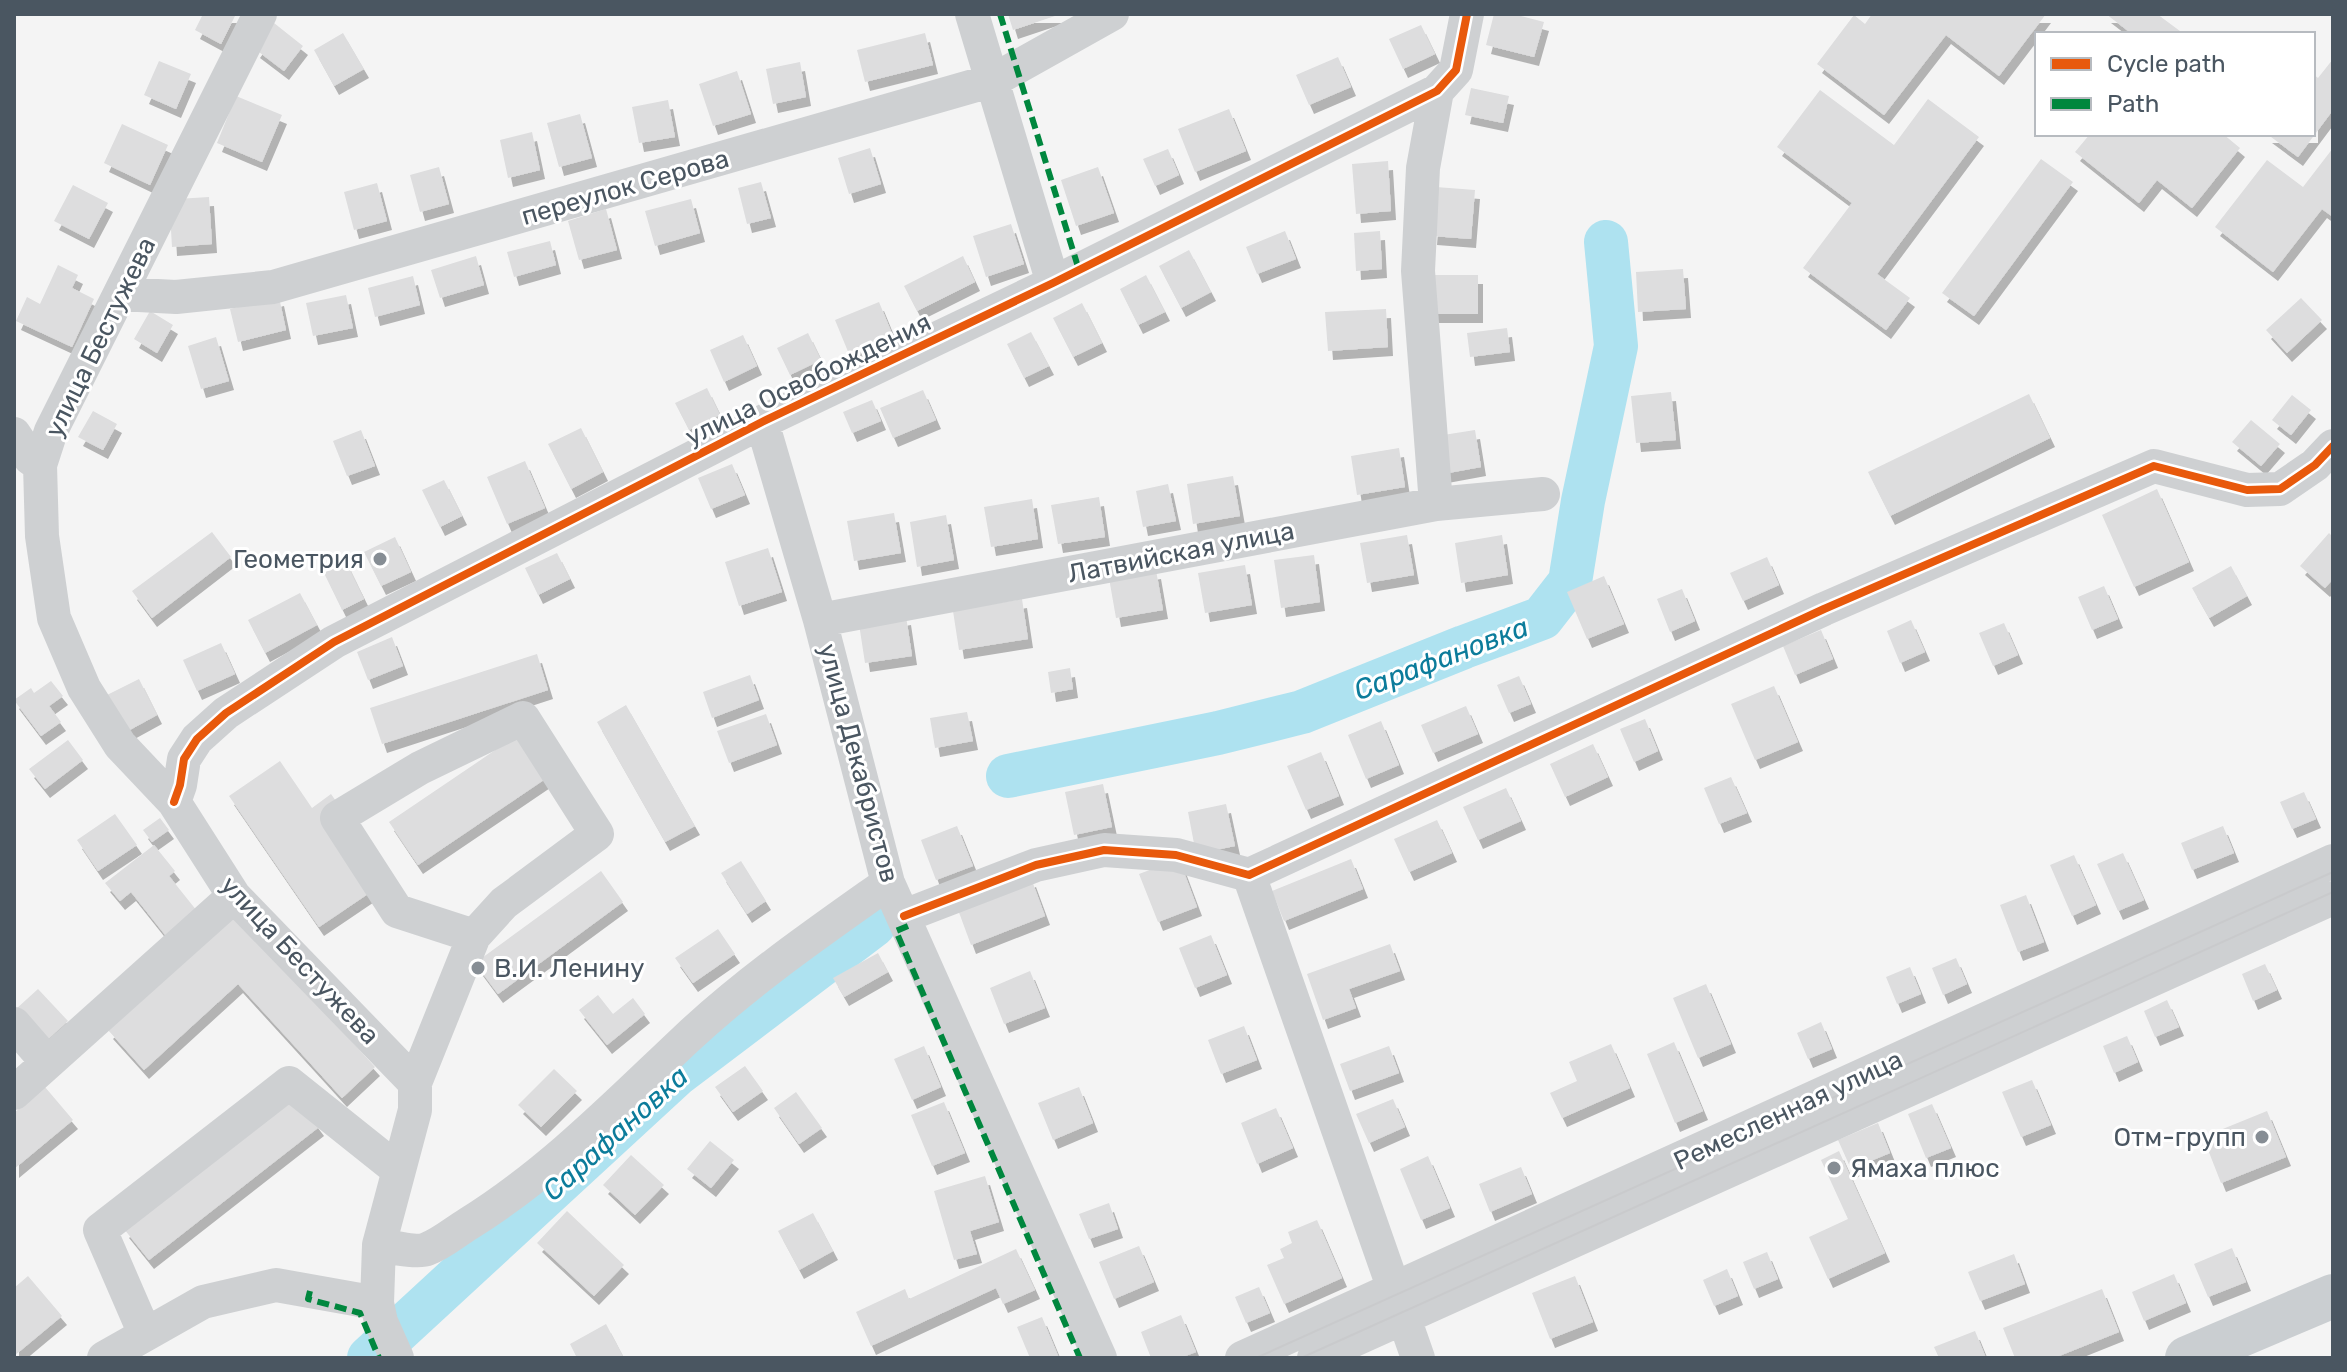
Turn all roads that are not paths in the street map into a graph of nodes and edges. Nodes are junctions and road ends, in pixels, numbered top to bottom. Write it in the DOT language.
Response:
graph roads {
  1 [pos="260,14"];
  2 [pos="972,14"];
  3 [pos="1112,14"];
  4 [pos="1467,14"];
  5 [pos="994,80"];
  6 [pos="1437,91"];
  7 [pos="1053,283"];
  8 [pos="120,294"];
  9 [pos="762,422"];
  10 [pos="14,434"];
  11 [pos="2333,446"];
  12 [pos="40,465"];
  13 [pos="1543,494"];
  14 [pos="1436,504"];
  15 [pos="820,620"];
  16 [pos="174,802"];
  17 [pos="2333,861"];
  18 [pos="1249,875"];
  19 [pos="888,883"];
  20 [pos="234,896"];
  21 [pos="2333,898"];
  22 [pos="904,916"];
  23 [pos="474,936"];
  24 [pos="14,1024"];
  25 [pos="47,1062"];
  26 [pos="415,1083"];
  27 [pos="14,1093"];
  28 [pos="398,1170"];
  29 [pos="379,1245"];
  30 [pos="2333,1296"];
  31 [pos="1399,1303"];
  32 [pos="379,1313"];
  33 [pos="145,1334"];
  34 [pos="104,1358"];
  35 [pos="397,1358"];
  36 [pos="1100,1358"];
  37 [pos="1242,1358"];
  38 [pos="1314,1358"];
  39 [pos="1418,1358"];
  40 [pos="2187,1358"];
  1 -- 8 [label="street, улица Бестужева"];
  2 -- 5 [label="street"];
  3 -- 5 [label="street, переулок Серова"];
  4 -- 6 [label="street"];
  5 -- 7 [label="street"];
  5 -- 8 [label="street, переулок Серова"];
  6 -- 7 [label="street, улица Освобождения"];
  6 -- 14 [label="street"];
  7 -- 9 [label="street, улица Освобождения"];
  8 -- 12 [label="street, улица Бестужева"];
  9 -- 15 [label="street, улица Декабристов"];
  9 -- 16 [label="street, улица Освобождения"];
  10 -- 12 [label="street"];
  11 -- 18 [label="street"];
  12 -- 16 [label="street, улица Бестужева"];
  13 -- 14 [label="street, Латвийская улица"];
  14 -- 15 [label="street, Латвийская улица"];
  15 -- 19 [label="street, улица Декабристов"];
  16 -- 20 [label="street, улица Бестужева"];
  17 -- 31 [label="street, Ремесленная улица"];
  18 -- 22 [label="street"];
  18 -- 31 [label="street"];
  19 -- 22 [label="street, улица Декабристов"];
  19 -- 29 [label="street"];
  20 -- 25 [label="street"];
  20 -- 26 [label="street, улица Бестужева"];
  21 -- 31 [label="street, Ремесленная улица"];
  22 -- 36 [label="street, улица Декабристов"];
  23 -- 23 [label="street"];
  23 -- 26 [label="street"];
  24 -- 25 [label="street"];
  25 -- 27 [label="street"];
  26 -- 28 [label="street"];
  28 -- 29 [label="street"];
  28 -- 33 [label="street"];
  29 -- 32 [label="street"];
  30 -- 40 [label="main road"];
  31 -- 37 [label="street, Ремесленная улица"];
  31 -- 38 [label="street, Ремесленная улица"];
  31 -- 39 [label="street"];
  32 -- 33 [label="street"];
  32 -- 35 [label="street"];
  33 -- 34 [label="street"];
}
